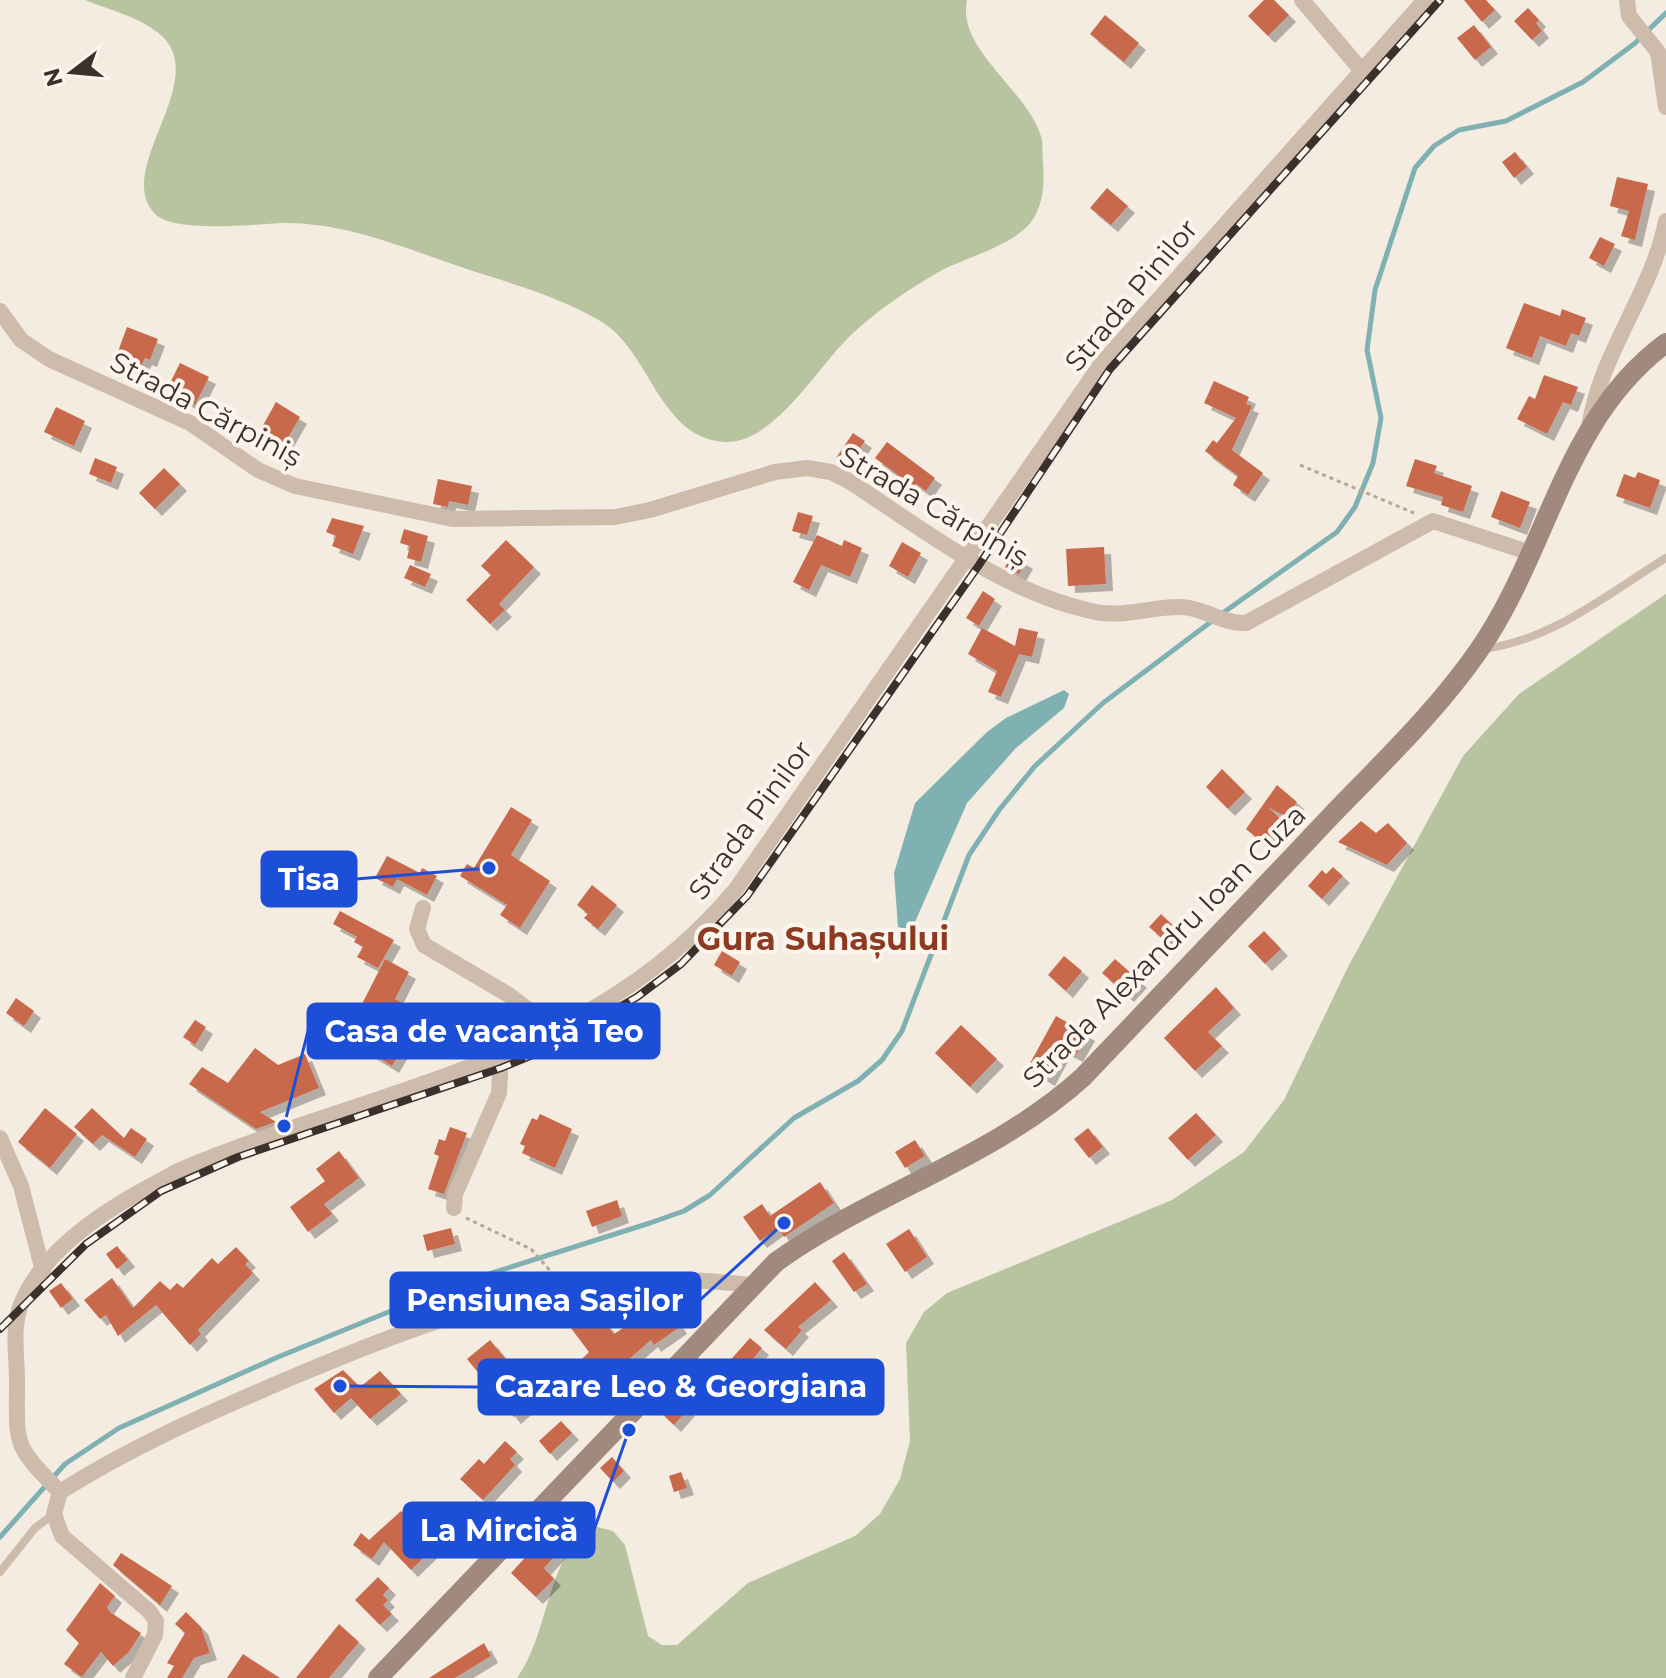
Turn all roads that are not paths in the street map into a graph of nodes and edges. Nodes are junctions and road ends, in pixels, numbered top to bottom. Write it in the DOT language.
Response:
graph roads {
  1 [pos="1302,0"];
  2 [pos="1425,0"];
  3 [pos="1628,8"];
  4 [pos="1662,62"];
  5 [pos="1362,71"];
  6 [pos="1666,107"];
  7 [pos="1666,221"];
  8 [pos="0,311"];
  9 [pos="1666,343"];
  10 [pos="1589,428"];
  11 [pos="1531,553"];
  12 [pos="968,558"];
  13 [pos="1666,558"];
  14 [pos="1480,650"];
  15 [pos="423,908"];
  16 [pos="547,1036"];
  17 [pos="501,1055"];
  18 [pos="0,1138"];
  19 [pos="454,1208"];
  20 [pos="43,1271"];
  21 [pos="751,1285"];
  22 [pos="60,1492"];
  23 [pos="54,1514"];
  24 [pos="0,1572"];
  25 [pos="133,1678"];
  26 [pos="378,1678"];
  1 -- 5 [label="street"];
  2 -- 5 [label="street, Strada Pinilor"];
  3 -- 4 [label="street"];
  4 -- 6 [label="street"];
  5 -- 12 [label="street, Strada Pinilor"];
  7 -- 10 [label="street"];
  8 -- 12 [label="street, Strada Cărpiniș"];
  9 -- 10 [label="main road, Strada Alexandru Ioan Cuza"];
  10 -- 11 [label="main road, Strada Alexandru Ioan Cuza"];
  11 -- 12 [label="street, Strada Cărpiniș"];
  11 -- 14 [label="main road, Strada Alexandru Ioan Cuza"];
  12 -- 16 [label="street, Strada Pinilor"];
  13 -- 14 [label="lane"];
  14 -- 21 [label="main road, Strada Alexandru Ioan Cuza"];
  15 -- 16 [label="street"];
  16 -- 17 [label="street, Strada Pinilor"];
  17 -- 19 [label="street"];
  17 -- 20 [label="street, Strada Pinilor"];
  18 -- 20 [label="street"];
  20 -- 22 [label="street, Strada Pinilor"];
  21 -- 22 [label="street"];
  21 -- 26 [label="main road, Strada Alexandru Ioan Cuza"];
  22 -- 23 [label="street"];
  23 -- 24 [label="lane"];
  23 -- 25 [label="street"];
}
